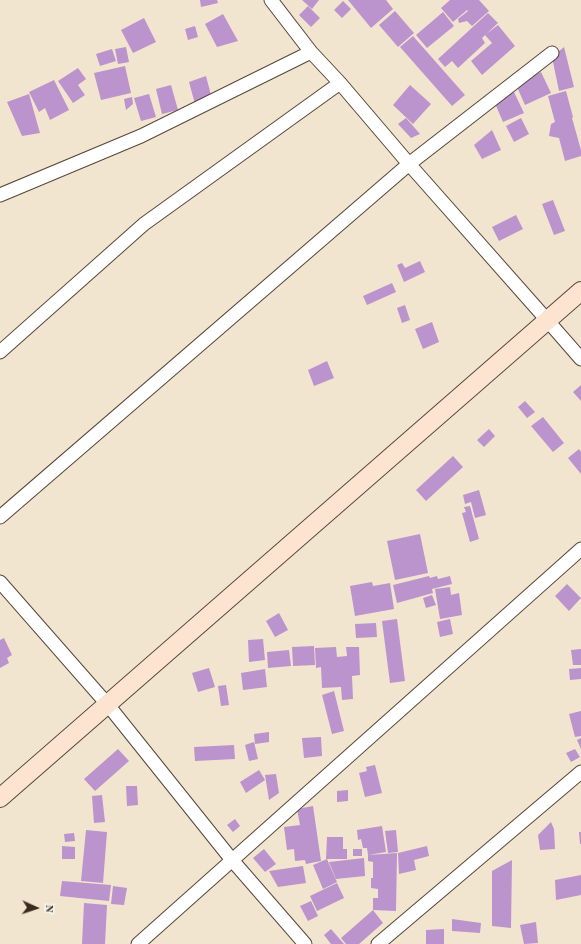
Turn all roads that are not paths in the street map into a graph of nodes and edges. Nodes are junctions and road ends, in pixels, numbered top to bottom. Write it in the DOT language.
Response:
graph roads {
  1 [pos="271,0"];
  2 [pos="311,52"];
  3 [pos="552,53"];
  4 [pos="340,83"];
  5 [pos="409,164"];
  6 [pos="0,195"];
  7 [pos="581,291"];
  8 [pos="547,320"];
  9 [pos="0,352"];
  10 [pos="581,359"];
  11 [pos="0,517"];
  12 [pos="581,549"];
  13 [pos="0,582"];
  14 [pos="108,705"];
  15 [pos="581,772"];
  16 [pos="0,798"];
  17 [pos="232,860"];
  18 [pos="138,944"];
  19 [pos="305,944"];
  20 [pos="378,944"];
  1 -- 2 [label="street"];
  2 -- 4 [label="street"];
  2 -- 6 [label="street"];
  3 -- 5 [label="street"];
  4 -- 5 [label="street"];
  4 -- 9 [label="street"];
  5 -- 8 [label="street"];
  5 -- 11 [label="street"];
  7 -- 8 [label="street"];
  8 -- 10 [label="street"];
  8 -- 14 [label="street"];
  12 -- 17 [label="street"];
  13 -- 14 [label="street"];
  14 -- 16 [label="street"];
  14 -- 17 [label="street"];
  15 -- 20 [label="street"];
  17 -- 18 [label="street"];
  17 -- 19 [label="street"];
}
